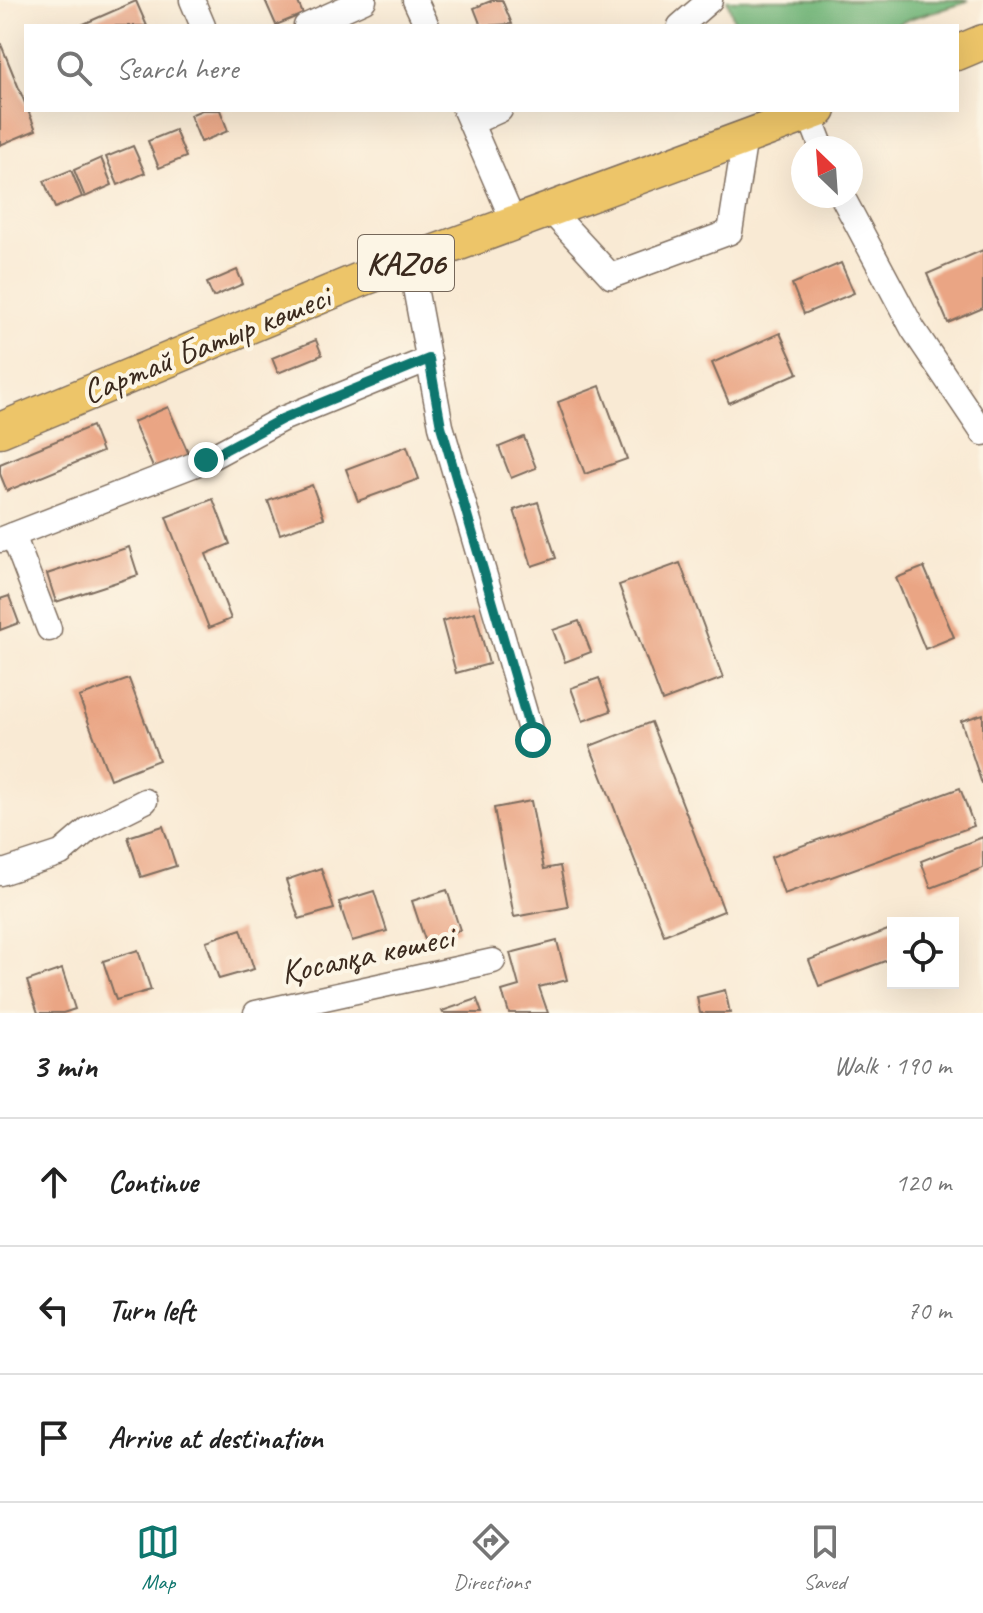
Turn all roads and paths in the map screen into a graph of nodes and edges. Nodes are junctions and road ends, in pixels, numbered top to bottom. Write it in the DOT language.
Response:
graph roads {
  1 [pos="192,0"];
  2 [pos="415,0"];
  3 [pos="710,0"];
  4 [pos="357,1"];
  5 [pos="202,24"];
  6 [pos="310,24"];
  7 [pos="426,24"];
  8 [pos="682,24"];
  9 [pos="983,42"];
  10 [pos="959,52"];
  11 [pos="491,112"];
  12 [pos="814,112"];
  13 [pos="468,117"];
  14 [pos="819,136"];
  15 [pos="745,137"];
  16 [pos="848,208"];
  17 [pos="550,210"];
  18 [pos="514,223"];
  19 [pos="410,261"];
  20 [pos="429,359"];
  21 [pos="0,430"];
  22 [pos="983,433"];
  23 [pos="6,537"];
  24 [pos="49,629"];
  25 [pos="533,740"];
  26 [pos="145,801"];
  27 [pos="0,873"];
  28 [pos="493,961"];
  29 [pos="256,1013"];
  1 -- 5 [label="street"];
  2 -- 7 [label="street"];
  3 -- 8 [label="street"];
  4 -- 6 [label="street"];
  9 -- 10 [label="highway"];
  11 -- 13 [label="street"];
  12 -- 14 [label="street"];
  12 -- 15 [label="highway, Сартай Батыр көшесі / KАZ06"];
  13 -- 18 [label="street"];
  15 -- 17 [label="highway, Сартай Батыр көшесі / KАZ06"];
  15 -- 17 [label="street"];
  16 -- 22 [label="street"];
  17 -- 18 [label="highway, Сартай Батыр көшесі / KАZ06"];
  18 -- 19 [label="highway, Сартай Батыр көшесі / KАZ06"];
  19 -- 20 [label="street"];
  19 -- 21 [label="highway, Сартай Батыр көшесі / KАZ06"];
  20 -- 23 [label="street"];
  20 -- 25 [label="street"];
  23 -- 24 [label="street"];
  26 -- 27 [label="street"];
  28 -- 29 [label="street, Қосалқа көшесі"];
}
